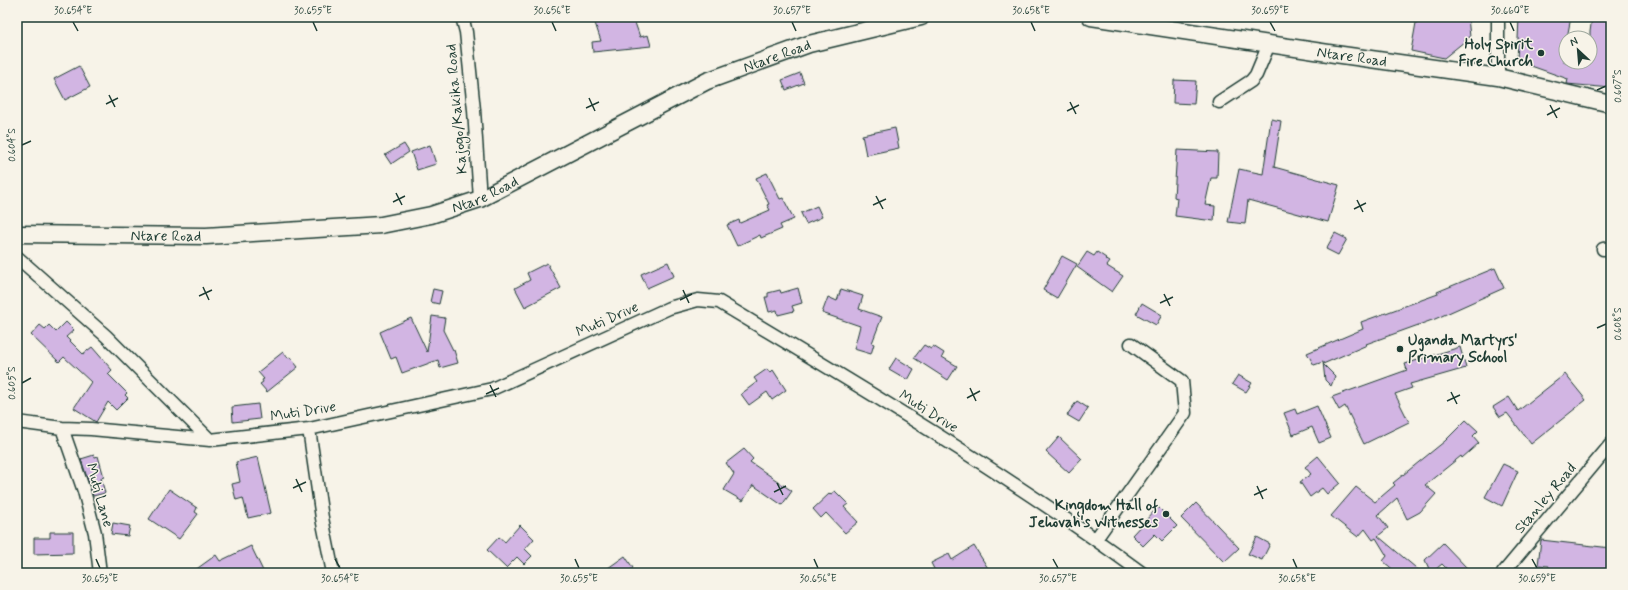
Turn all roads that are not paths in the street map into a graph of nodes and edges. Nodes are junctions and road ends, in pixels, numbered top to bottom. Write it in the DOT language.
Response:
graph roads {
  1 [pos="462,17"];
  2 [pos="921,17"];
  3 [pos="1091,17"];
  4 [pos="1498,17"];
  5 [pos="1269,44"];
  6 [pos="1498,77"];
  7 [pos="1219,102"];
  8 [pos="1611,104"];
  9 [pos="480,199"];
  10 [pos="17,234"];
  11 [pos="17,257"];
  12 [pos="1130,344"];
  13 [pos="17,422"];
  14 [pos="62,428"];
  15 [pos="309,429"];
  16 [pos="210,440"];
  17 [pos="1610,451"];
  18 [pos="1096,539"];
  19 [pos="100,573"];
  20 [pos="333,573"];
  21 [pos="1142,573"];
  22 [pos="1503,573"];
  1 -- 9 [label="street, Kajogo/Kakika Road"];
  2 -- 9 [label="main road, Ntare Road"];
  3 -- 5 [label="main road, Ntare Road"];
  4 -- 6 [label="street"];
  5 -- 6 [label="main road, Ntare Road"];
  5 -- 7 [label="street"];
  6 -- 8 [label="main road, Ntare Road"];
  9 -- 10 [label="main road, Ntare Road"];
  11 -- 16 [label="street"];
  12 -- 18 [label="street"];
  13 -- 14 [label="street, Muti Drive"];
  14 -- 16 [label="street, Muti Drive"];
  14 -- 19 [label="street, Muti Lane"];
  15 -- 16 [label="street, Muti Drive"];
  15 -- 18 [label="street, Muti Drive"];
  15 -- 20 [label="street"];
  17 -- 22 [label="street, Stanley Road"];
  18 -- 21 [label="street, Muti Drive"];
}
